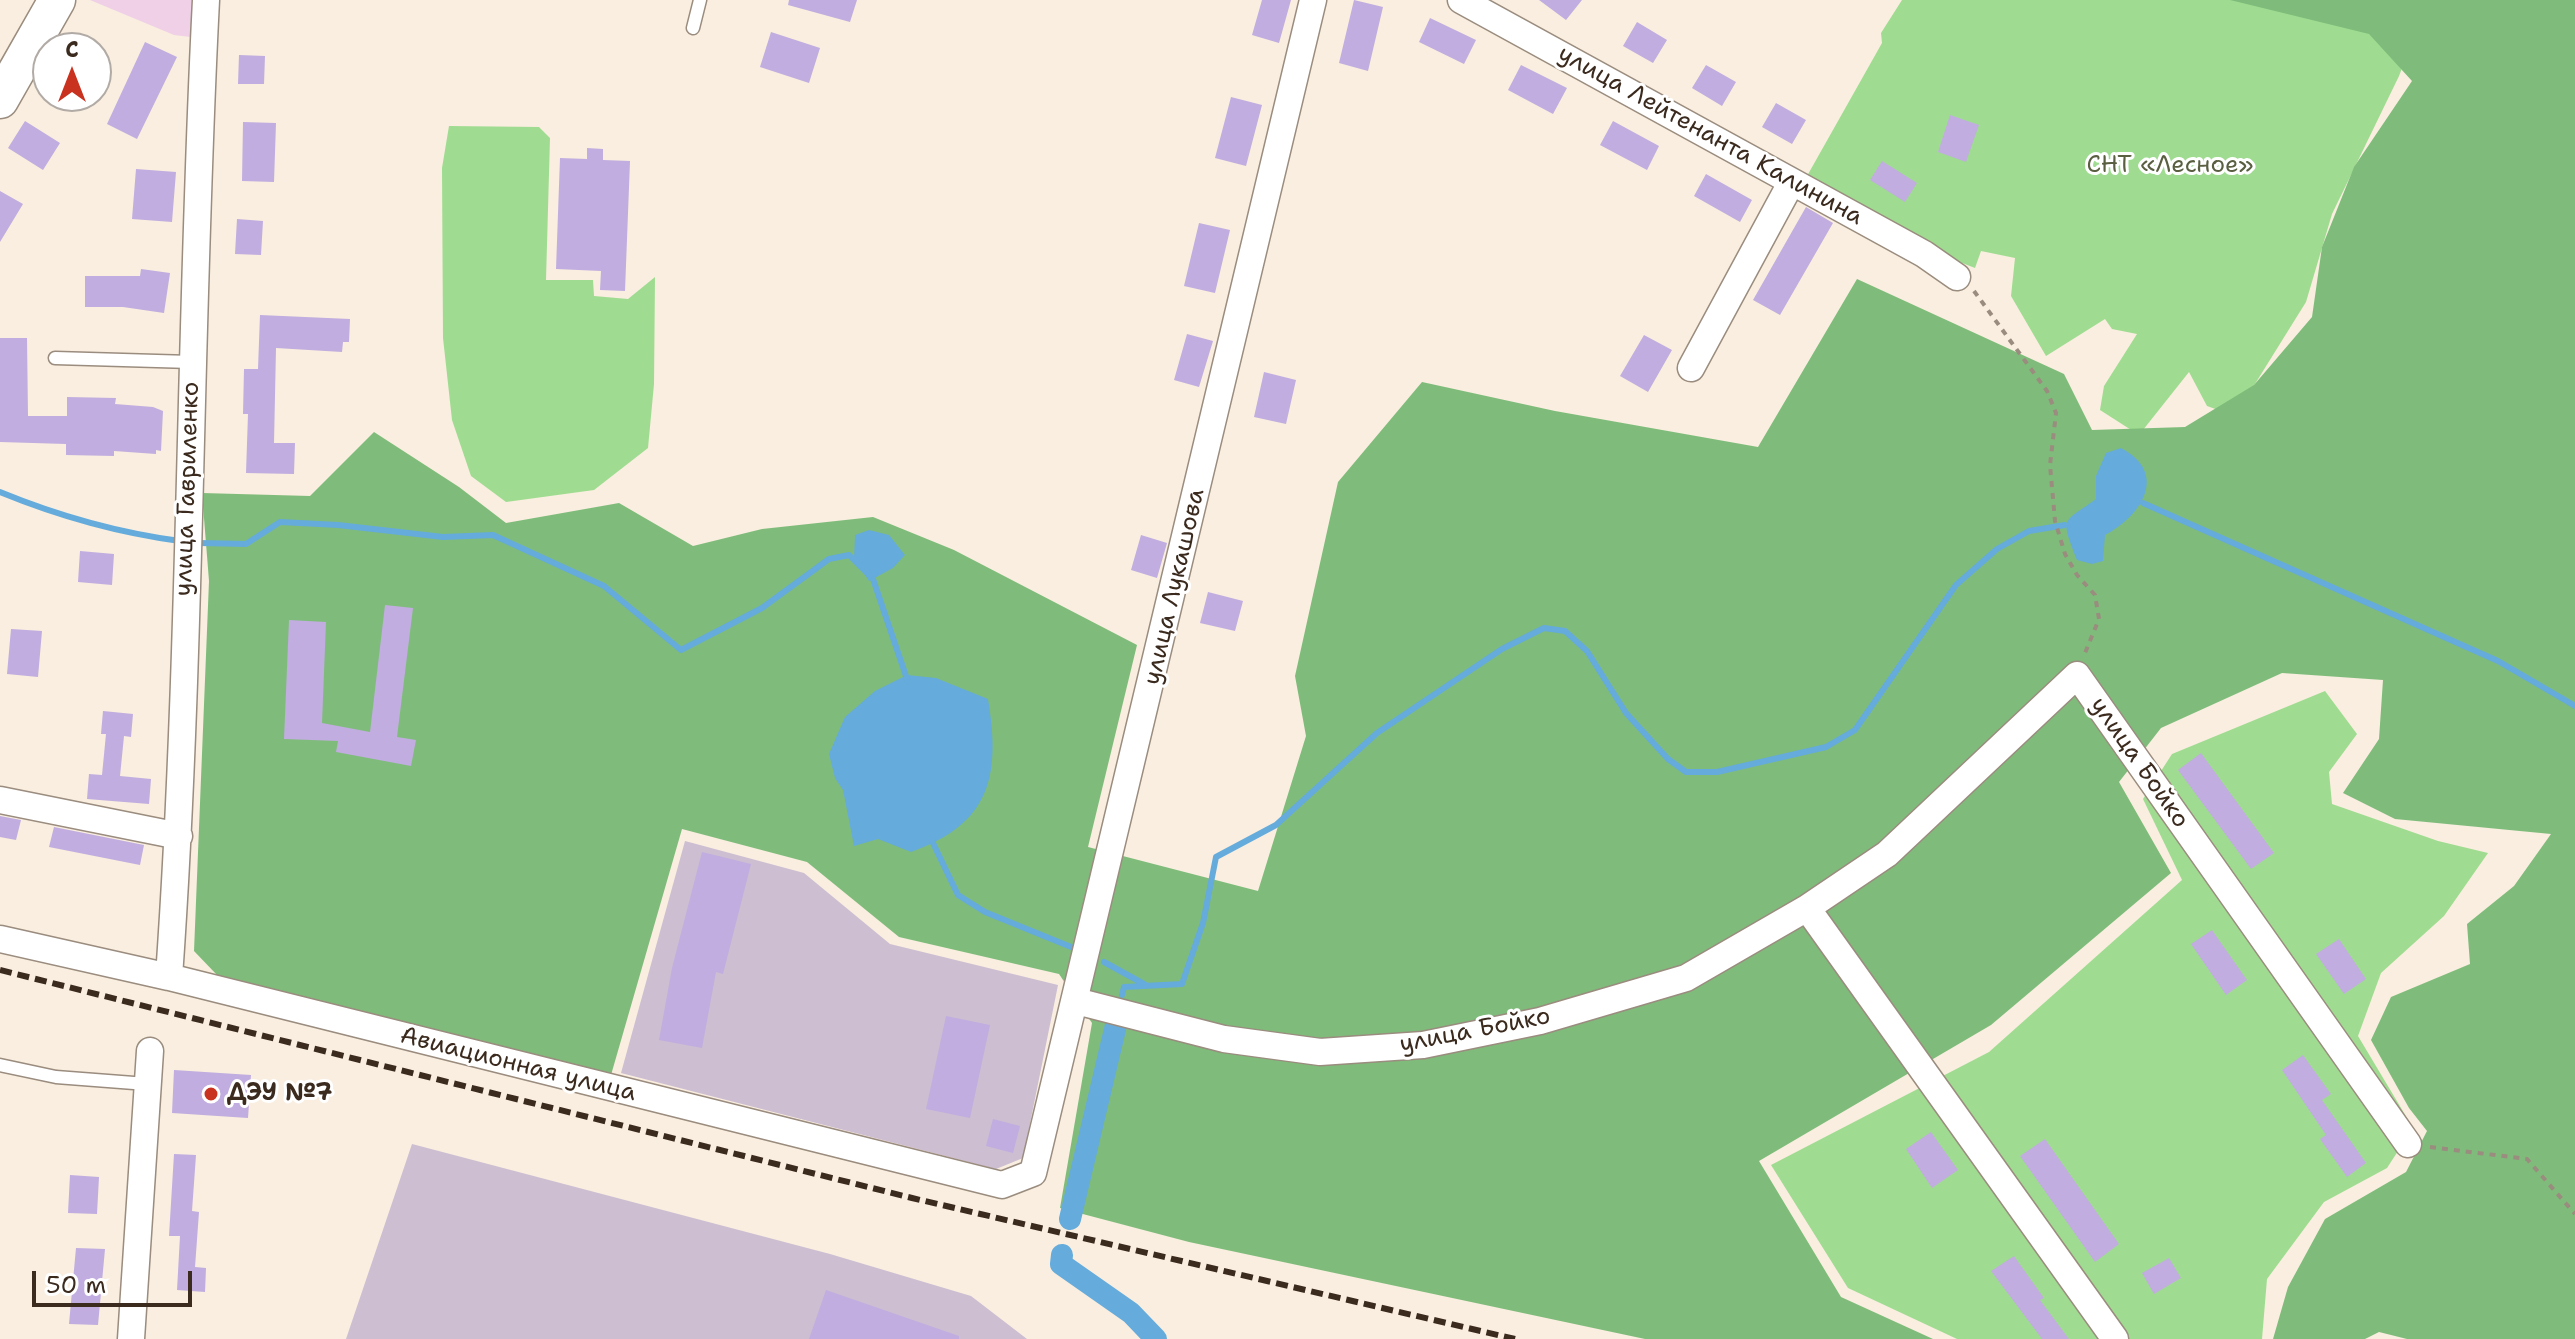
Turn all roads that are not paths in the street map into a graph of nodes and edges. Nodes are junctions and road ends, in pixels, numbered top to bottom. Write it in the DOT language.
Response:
graph roads {
  1 [pos="57,0"];
  2 [pos="206,0"];
  3 [pos="700,0"];
  4 [pos="1313,0"];
  5 [pos="1461,0"];
  6 [pos="693,28"];
  7 [pos="0,100"];
  8 [pos="1791,183"];
  9 [pos="1957,277"];
  10 [pos="55,358"];
  11 [pos="191,362"];
  12 [pos="1691,368"];
  13 [pos="0,800"];
  14 [pos="179,836"];
  15 [pos="1807,908"];
  16 [pos="0,939"];
  17 [pos="169,977"];
  18 [pos="1076,1001"];
  19 [pos="150,1051"];
  20 [pos="0,1065"];
  21 [pos="147,1084"];
  22 [pos="2408,1144"];
  23 [pos="1033,1173"];
  24 [pos="131,1339"];
  25 [pos="2115,1339"];
  1 -- 7 [label="main road"];
  2 -- 11 [label="street, улица Гавриленко"];
  3 -- 6 [label="lane"];
  4 -- 18 [label="street, улица Лукашова"];
  5 -- 8 [label="street, улица Лейтенанта Калинина"];
  8 -- 9 [label="street, улица Лейтенанта Калинина"];
  8 -- 12 [label="street"];
  10 -- 11 [label="lane"];
  11 -- 14 [label="street, улица Гавриленко"];
  13 -- 14 [label="street"];
  14 -- 17 [label="street, улица Гавриленко"];
  15 -- 18 [label="street, улица Бойко"];
  15 -- 22 [label="street, улица Бойко"];
  15 -- 25 [label="street"];
  16 -- 17 [label="street, Авиационная улица"];
  17 -- 23 [label="street, Авиационная улица"];
  18 -- 23 [label="street, улица Лукашова"];
  19 -- 21 [label="street"];
  20 -- 21 [label="lane"];
  21 -- 24 [label="street"];
}
